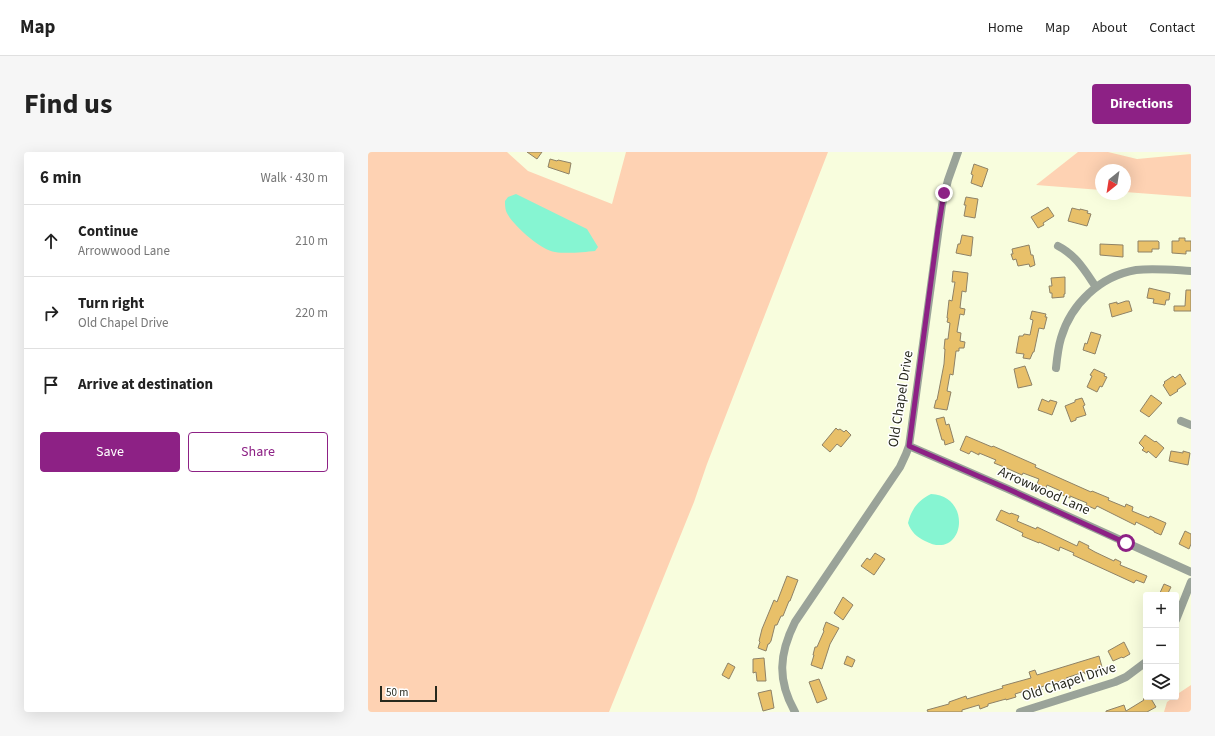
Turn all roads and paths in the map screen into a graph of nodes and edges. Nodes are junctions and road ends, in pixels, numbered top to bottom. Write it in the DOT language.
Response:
graph roads {
  1 [pos="958,152"];
  2 [pos="1058,246"];
  3 [pos="1191,271"];
  4 [pos="1096,287"];
  5 [pos="1056,368"];
  6 [pos="1181,421"];
  7 [pos="1191,426"];
  8 [pos="909,446"];
  9 [pos="1191,572"];
  10 [pos="1191,582"];
  11 [pos="1179,612"];
  12 [pos="1144,664"];
  13 [pos="795,712"];
  14 [pos="1020,712"];
  1 -- 8 [label="street, Old Chapel Drive"];
  2 -- 4 [label="street"];
  3 -- 4 [label="street"];
  4 -- 5 [label="street"];
  6 -- 7 [label="street"];
  8 -- 9 [label="street, Arrowwood Lane"];
  8 -- 13 [label="street, Old Chapel Drive"];
  10 -- 11 [label="street"];
  12 -- 14 [label="street, Old Chapel Drive"];
}
